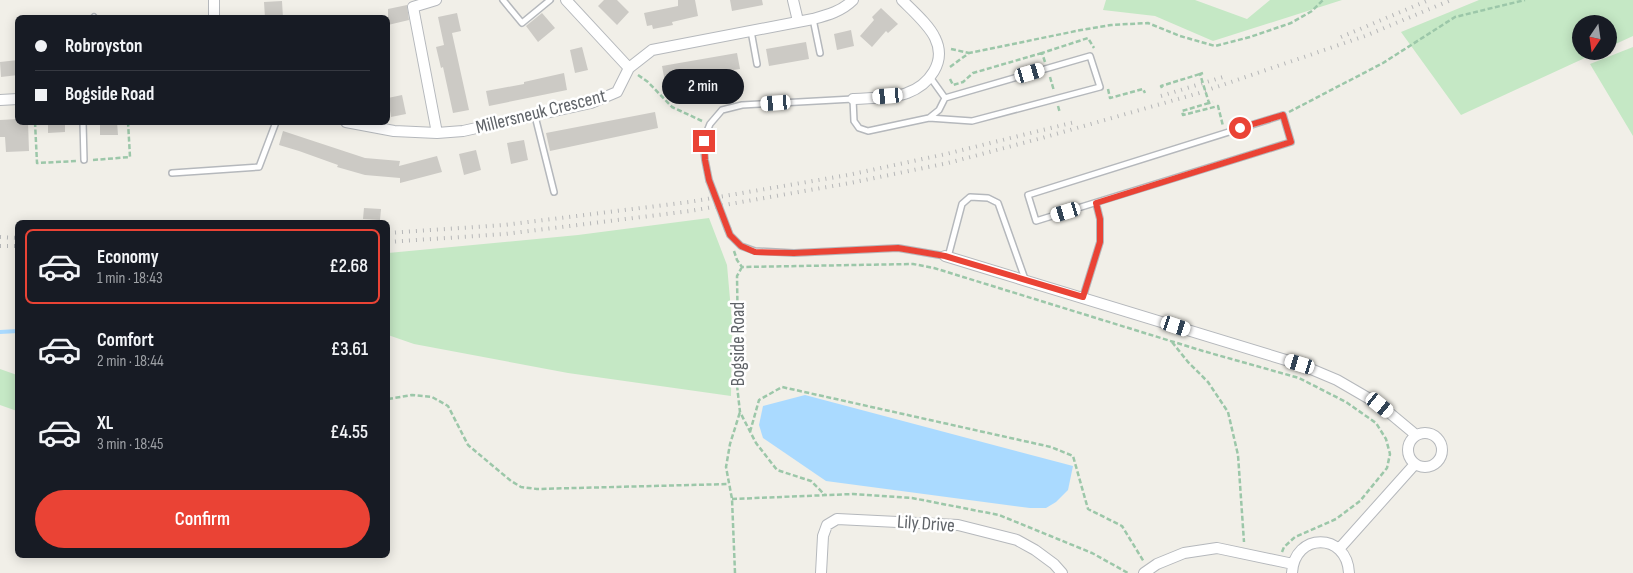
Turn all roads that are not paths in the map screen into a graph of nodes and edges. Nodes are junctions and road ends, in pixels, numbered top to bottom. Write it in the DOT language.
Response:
graph roads {
  1 [pos="214,0"];
  2 [pos="436,0"];
  3 [pos="503,0"];
  4 [pos="550,0"];
  5 [pos="566,0"];
  6 [pos="793,0"];
  7 [pos="853,0"];
  8 [pos="902,0"];
  9 [pos="214,15"];
  10 [pos="813,19"];
  11 [pos="798,21"];
  12 [pos="750,31"];
  13 [pos="820,53"];
  14 [pos="757,64"];
  15 [pos="629,68"];
  16 [pos="930,77"];
  17 [pos="946,98"];
  18 [pos="15,99"];
  19 [pos="853,99"];
  20 [pos="0,100"];
  21 [pos="535,115"];
  22 [pos="929,118"];
  23 [pos="82,125"];
  24 [pos="275,125"];
  25 [pos="362,125"];
  26 [pos="437,133"];
  27 [pos="84,160"];
  28 [pos="172,173"];
  29 [pos="554,192"];
  30 [pos="1096,203"];
  31 [pos="947,256"];
  32 [pos="1025,280"];
  33 [pos="1083,297"];
  34 [pos="1416,435"];
  35 [pos="1415,464"];
  36 [pos="1338,549"];
  37 [pos="1292,568"];
  38 [pos="1146,571"];
  39 [pos="822,573"];
  40 [pos="1062,573"];
  41 [pos="1349,573"];
  1 -- 9 [label="street"];
  2 -- 26 [label="street"];
  3 -- 4 [label="lane"];
  5 -- 15 [label="street"];
  6 -- 11 [label="street"];
  7 -- 10 [label="street, Millersneuk Crescent"];
  8 -- 16 [label="street"];
  10 -- 11 [label="street, Millersneuk Crescent"];
  10 -- 13 [label="lane"];
  11 -- 12 [label="street, Millersneuk Crescent"];
  12 -- 14 [label="lane"];
  12 -- 15 [label="street, Millersneuk Crescent"];
  15 -- 21 [label="street, Millersneuk Crescent"];
  16 -- 17 [label="lane"];
  16 -- 19 [label="street"];
  17 -- 22 [label="lane"];
  17 -- 22 [label="lane"];
  18 -- 20 [label="street"];
  19 -- 22 [label="lane"];
  19 -- 31 [label="lane, bridge"];
  21 -- 26 [label="street, Millersneuk Crescent"];
  21 -- 29 [label="lane"];
  23 -- 27 [label="lane"];
  24 -- 28 [label="lane"];
  25 -- 26 [label="street, Millersneuk Crescent"];
  30 -- 30 [label="lane"];
  30 -- 33 [label="lane"];
  31 -- 32 [label="street"];
  31 -- 32 [label="lane"];
  32 -- 33 [label="street"];
  33 -- 34 [label="street"];
  34 -- 35 [label="street"];
  34 -- 35 [label="street"];
  35 -- 36 [label="street"];
  36 -- 37 [label="street"];
  36 -- 41 [label="street"];
  37 -- 38 [label="street"];
  39 -- 40 [label="street, Lily Drive"];
}
